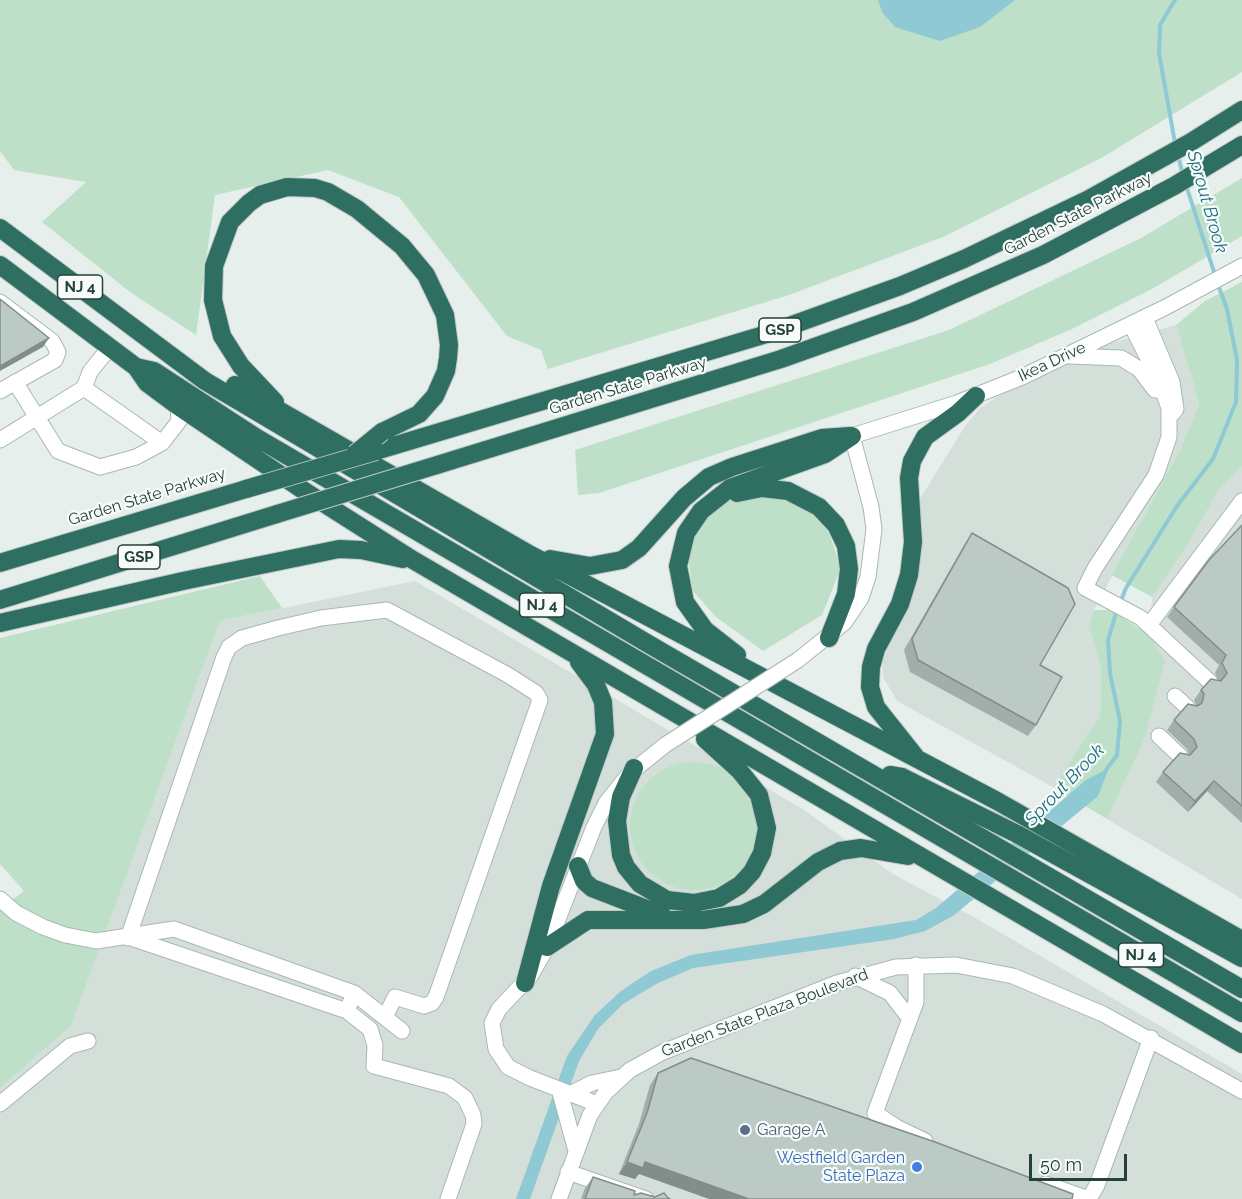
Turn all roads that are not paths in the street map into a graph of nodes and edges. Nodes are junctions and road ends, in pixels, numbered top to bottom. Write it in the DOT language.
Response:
graph roads {
  1 [pos="1242,110"];
  2 [pos="1242,144"];
  3 [pos="0,228"];
  4 [pos="0,265"];
  5 [pos="1242,266"];
  6 [pos="0,302"];
  7 [pos="1138,321"];
  8 [pos="160,347"];
  9 [pos="109,348"];
  10 [pos="1067,356"];
  11 [pos="136,368"];
  12 [pos="15,382"];
  13 [pos="84,388"];
  14 [pos="0,391"];
  15 [pos="976,396"];
  16 [pos="178,406"];
  17 [pos="288,416"];
  18 [pos="37,418"];
  19 [pos="1171,419"];
  20 [pos="852,436"];
  21 [pos="0,440"];
  22 [pos="162,442"];
  23 [pos="349,459"];
  24 [pos="1242,501"];
  25 [pos="710,502"];
  26 [pos="529,554"];
  27 [pos="413,560"];
  28 [pos="0,563"];
  29 [pos="0,600"];
  30 [pos="1145,621"];
  31 [pos="0,623"];
  32 [pos="829,638"];
  33 [pos="572,654"];
  34 [pos="1210,682"];
  35 [pos="787,692"];
  36 [pos="1175,696"];
  37 [pos="1187,707"];
  38 [pos="677,714"];
  39 [pos="1159,736"];
  40 [pos="1180,756"];
  41 [pos="916,758"];
  42 [pos="634,768"];
  43 [pos="866,770"];
  44 [pos="1084,862"];
  45 [pos="932,863"];
  46 [pos="578,866"];
  47 [pos="1120,872"];
  48 [pos="0,899"];
  49 [pos="675,919"];
  50 [pos="1242,926"];
  51 [pos="128,938"];
  52 [pos="1242,940"];
  53 [pos="547,947"];
  54 [pos="1242,958"];
  55 [pos="916,965"];
  56 [pos="855,976"];
  57 [pos="525,983"];
  58 [pos="1242,989"];
  59 [pos="354,993"];
  60 [pos="347,1011"];
  61 [pos="1242,1013"];
  62 [pos="385,1017"];
  63 [pos="910,1019"];
  64 [pos="1210,1025"];
  65 [pos="402,1031"];
  66 [pos="1151,1038"];
  67 [pos="88,1041"];
  68 [pos="1242,1044"];
  69 [pos="1242,1049"];
  70 [pos="621,1077"];
  71 [pos="565,1091"];
  72 [pos="1242,1091"];
  73 [pos="0,1104"];
  74 [pos="597,1104"];
  75 [pos="937,1145"];
  76 [pos="576,1151"];
  77 [pos="568,1172"];
  78 [pos="1028,1178"];
  79 [pos="448,1199"];
  80 [pos="559,1199"];
  81 [pos="646,1199"];
  82 [pos="1089,1199"];
  1 -- 23 [label="highway, Garden State Parkway / GSP, bridge"];
  2 -- 29 [label="highway, Garden State Parkway / GSP, bridge"];
  3 -- 8 [label="highway, NJ 4"];
  4 -- 9 [label="highway, NJ 4"];
  5 -- 7 [label="street, Ikea Drive"];
  6 -- 12 [label="street"];
  7 -- 10 [label="street, Ikea Drive"];
  7 -- 19 [label="street"];
  8 -- 17 [label="highway"];
  8 -- 43 [label="highway, NJ 4"];
  9 -- 11 [label="highway, NJ 4"];
  9 -- 13 [label="street"];
  10 -- 15 [label="street, Ikea Drive"];
  10 -- 19 [label="street"];
  11 -- 16 [label="highway"];
  11 -- 61 [label="highway, NJ 4"];
  12 -- 14 [label="street"];
  12 -- 18 [label="street"];
  13 -- 18 [label="street"];
  13 -- 22 [label="street"];
  15 -- 20 [label="street, Ikea Drive"];
  15 -- 41 [label="highway"];
  16 -- 22 [label="street"];
  16 -- 27 [label="highway"];
  17 -- 23 [label="highway, bridge"];
  17 -- 26 [label="highway"];
  18 -- 21 [label="street"];
  18 -- 22 [label="street"];
  19 -- 30 [label="street"];
  20 -- 25 [label="highway"];
  20 -- 26 [label="highway"];
  20 -- 32 [label="street"];
  23 -- 28 [label="highway, Garden State Parkway / GSP, bridge"];
  24 -- 30 [label="street"];
  25 -- 32 [label="highway"];
  25 -- 35 [label="highway"];
  26 -- 35 [label="highway"];
  27 -- 31 [label="highway"];
  27 -- 33 [label="highway"];
  30 -- 34 [label="street"];
  32 -- 42 [label="street, bridge"];
  33 -- 38 [label="highway"];
  33 -- 57 [label="highway"];
  35 -- 41 [label="highway"];
  36 -- 37 [label="street"];
  38 -- 42 [label="highway"];
  38 -- 45 [label="highway"];
  39 -- 40 [label="street"];
  41 -- 44 [label="highway"];
  42 -- 46 [label="street"];
  43 -- 44 [label="highway"];
  43 -- 58 [label="highway, NJ 4"];
  44 -- 47 [label="highway"];
  44 -- 54 [label="highway"];
  45 -- 49 [label="highway"];
  45 -- 64 [label="highway"];
  46 -- 49 [label="highway"];
  46 -- 53 [label="street"];
  47 -- 50 [label="highway"];
  47 -- 52 [label="highway"];
  48 -- 51 [label="street"];
  49 -- 53 [label="highway"];
  51 -- 59 [label="street"];
  51 -- 60 [label="street"];
  51 -- 62 [label="street"];
  53 -- 57 [label="street"];
  55 -- 56 [label="street, Garden State Plaza Boulevard"];
  55 -- 63 [label="street"];
  55 -- 66 [label="street, Garden State Plaza Boulevard"];
  56 -- 63 [label="street"];
  56 -- 70 [label="street, Garden State Plaza Boulevard"];
  57 -- 71 [label="street"];
  59 -- 60 [label="street"];
  59 -- 62 [label="street"];
  60 -- 79 [label="street"];
  62 -- 65 [label="street"];
  63 -- 75 [label="street"];
  64 -- 68 [label="highway"];
  64 -- 69 [label="highway"];
  66 -- 72 [label="street, Garden State Plaza Boulevard"];
  66 -- 82 [label="street"];
  67 -- 73 [label="street"];
  70 -- 71 [label="street"];
  70 -- 74 [label="street, Garden State Plaza Boulevard"];
  71 -- 74 [label="street"];
  71 -- 76 [label="street"];
  74 -- 76 [label="street, Garden State Plaza Boulevard"];
  76 -- 77 [label="street, Garden State Plaza Boulevard"];
  77 -- 80 [label="street, Garden State Plaza Boulevard"];
  77 -- 81 [label="street"];
  78 -- 82 [label="street"];
}
